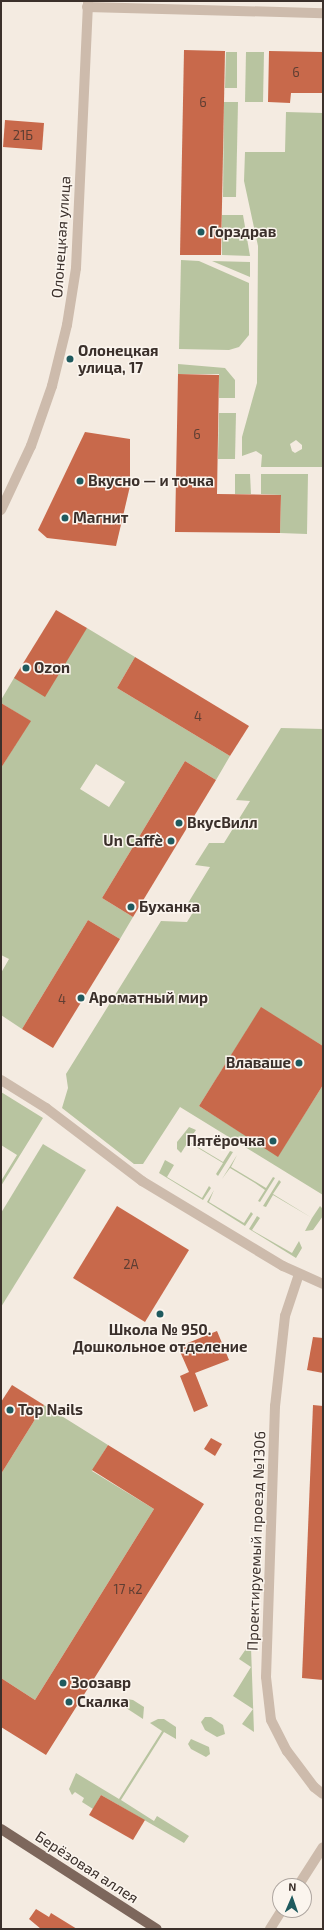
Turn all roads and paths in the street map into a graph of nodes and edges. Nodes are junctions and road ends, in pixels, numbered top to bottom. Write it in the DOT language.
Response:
graph roads {
  1 [pos="87,4"];
  2 [pos="323,13"];
  3 [pos="1,510"];
  4 [pos="1,1080"];
  5 [pos="299,1274"];
  6 [pos="323,1284"];
  7 [pos="323,1794"];
  8 [pos="1,1829"];
  9 [pos="323,1847"];
  10 [pos="303,1878"];
  11 [pos="277,1918"];
  12 [pos="157,1929"];
  13 [pos="270,1929"];
  1 -- 2 [label="street"];
  1 -- 3 [label="street, Олонецкая улица"];
  4 -- 5 [label="street"];
  5 -- 6 [label="street"];
  5 -- 7 [label="street, Проектируемый проезд №1306"];
  8 -- 12 [label="main road, Берёзовая аллея"];
  9 -- 10 [label="street"];
  11 -- 13 [label="street"];
}
